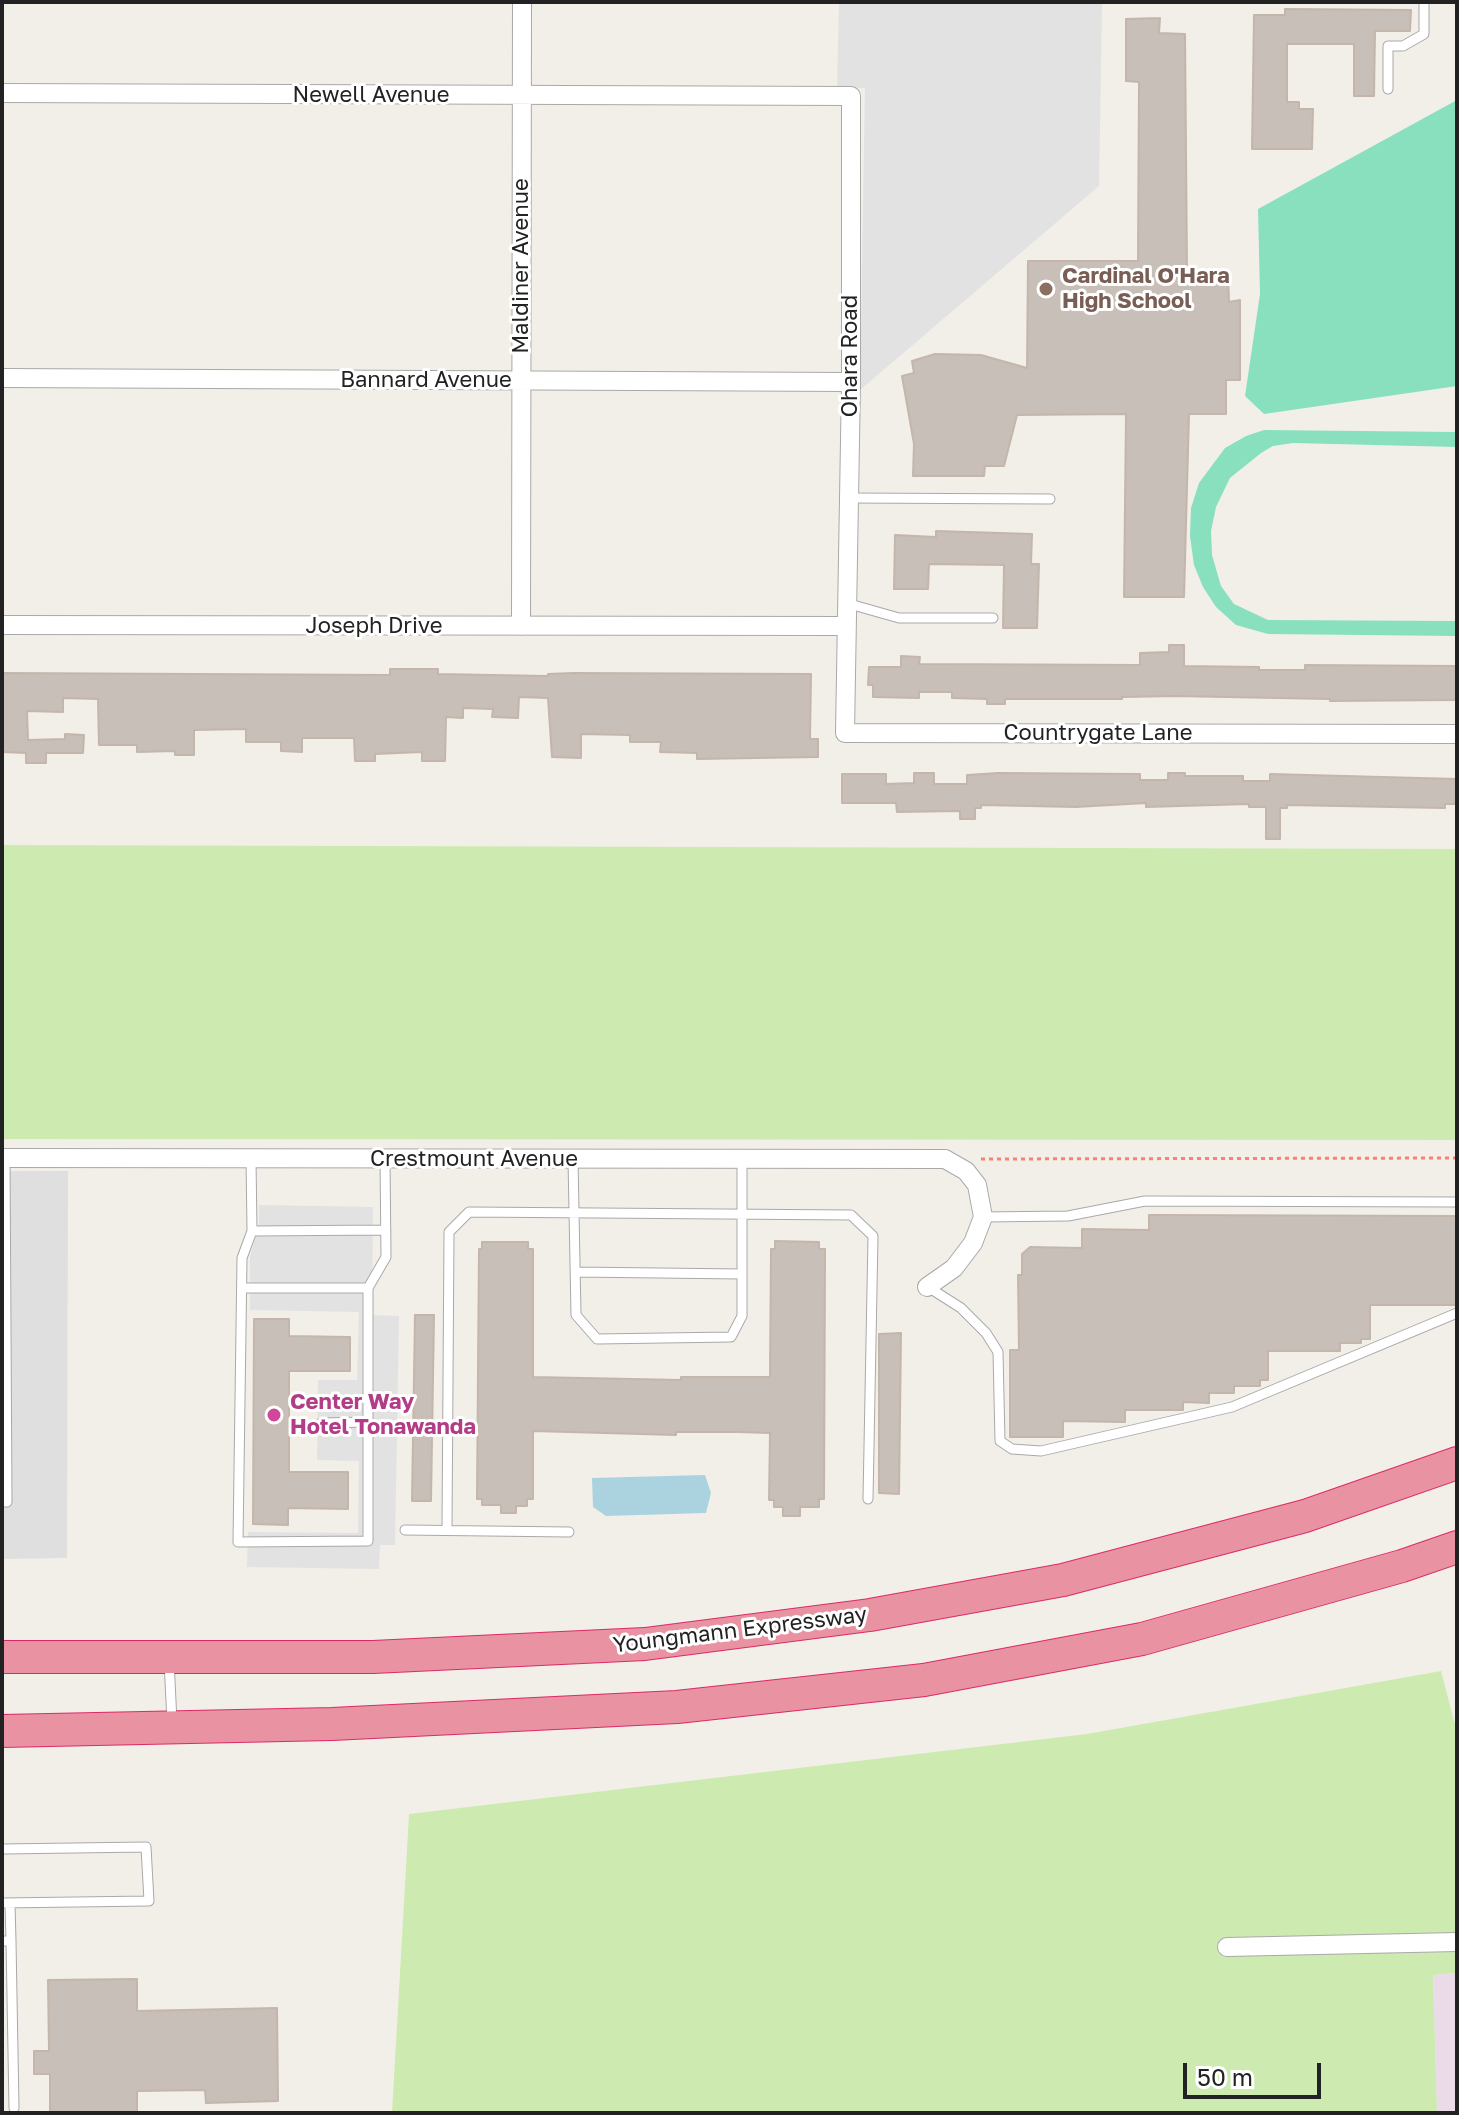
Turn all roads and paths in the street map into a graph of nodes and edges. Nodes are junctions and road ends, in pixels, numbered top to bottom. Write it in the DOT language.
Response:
graph roads {
  1 [pos="522,2"];
  2 [pos="1424,2"];
  3 [pos="1388,89"];
  4 [pos="2,93"];
  5 [pos="741,95"];
  6 [pos="522,96"];
  7 [pos="2,378"];
  8 [pos="521,380"];
  9 [pos="851,382"];
  10 [pos="848,498"];
  11 [pos="1050,499"];
  12 [pos="846,603"];
  13 [pos="993,618"];
  14 [pos="2,625"];
  15 [pos="521,626"];
  16 [pos="846,626"];
  17 [pos="1457,734"];
  18 [pos="4,1158"];
  19 [pos="1457,1158"];
  20 [pos="251,1159"];
  21 [pos="385,1159"];
  22 [pos="573,1159"];
  23 [pos="742,1159"];
  24 [pos="945,1159"];
  25 [pos="1457,1202"];
  26 [pos="575,1212"];
  27 [pos="742,1214"];
  28 [pos="983,1217"];
  29 [pos="386,1230"];
  30 [pos="252,1231"];
  31 [pos="576,1272"];
  32 [pos="742,1274"];
  33 [pos="927,1287"];
  34 [pos="242,1288"];
  35 [pos="368,1288"];
  36 [pos="1457,1313"];
  37 [pos="5,1322"];
  38 [pos="368,1422"];
  39 [pos="321,1423"];
  40 [pos="1457,1463"];
  41 [pos="868,1499"];
  42 [pos="2,1502"];
  43 [pos="447,1529"];
  44 [pos="405,1530"];
  45 [pos="569,1532"];
  46 [pos="1457,1547"];
  47 [pos="2,1657"];
  48 [pos="169,1657"];
  49 [pos="173,1727"];
  50 [pos="2,1731"];
  51 [pos="2,1849"];
  52 [pos="6,1903"];
  53 [pos="6,1941"];
  54 [pos="1457,1942"];
  55 [pos="1227,1947"];
  56 [pos="14,2108"];
  1 -- 6 [label="street, Maldiner Avenue"];
  2 -- 3 [label="lane"];
  4 -- 6 [label="street, Newell Avenue"];
  5 -- 6 [label="street, Newell Avenue"];
  5 -- 9 [label="street, Ohara Road"];
  6 -- 8 [label="street, Maldiner Avenue"];
  7 -- 8 [label="street, Bannard Avenue"];
  8 -- 9 [label="street, Bannard Avenue"];
  8 -- 15 [label="street, Maldiner Avenue"];
  9 -- 10 [label="street, Ohara Road"];
  10 -- 11 [label="lane"];
  10 -- 12 [label="street, Ohara Road"];
  12 -- 13 [label="lane"];
  12 -- 16 [label="street, Ohara Road"];
  14 -- 15 [label="street, Joseph Drive"];
  15 -- 16 [label="street, Joseph Drive"];
  16 -- 17 [label="street, Countrygate Lane"];
  18 -- 20 [label="street, Crestmount Avenue"];
  18 -- 37 [label="lane"];
  19 -- 24 [label="path"];
  20 -- 21 [label="street, Crestmount Avenue"];
  20 -- 30 [label="lane"];
  21 -- 22 [label="street, Crestmount Avenue"];
  21 -- 29 [label="lane"];
  22 -- 23 [label="street, Crestmount Avenue"];
  22 -- 26 [label="lane"];
  23 -- 24 [label="street, Crestmount Avenue"];
  23 -- 27 [label="lane"];
  24 -- 28 [label="street"];
  25 -- 28 [label="lane"];
  26 -- 27 [label="lane"];
  26 -- 31 [label="lane"];
  26 -- 43 [label="lane"];
  27 -- 32 [label="lane"];
  27 -- 41 [label="lane"];
  28 -- 33 [label="street"];
  29 -- 30 [label="lane"];
  29 -- 35 [label="lane"];
  30 -- 34 [label="lane"];
  31 -- 32 [label="lane"];
  31 -- 32 [label="lane"];
  33 -- 36 [label="lane"];
  34 -- 35 [label="lane"];
  34 -- 38 [label="lane"];
  35 -- 38 [label="lane"];
  37 -- 42 [label="lane"];
  38 -- 39 [label="lane"];
  40 -- 48 [label="highway, Youngmann Expressway"];
  43 -- 44 [label="lane"];
  43 -- 45 [label="lane"];
  46 -- 49 [label="highway"];
  47 -- 48 [label="highway, Youngmann Expressway"];
  48 -- 49 [label="lane"];
  49 -- 50 [label="highway"];
  51 -- 52 [label="lane"];
  52 -- 53 [label="lane"];
  53 -- 56 [label="lane"];
  54 -- 55 [label="street"];
}
